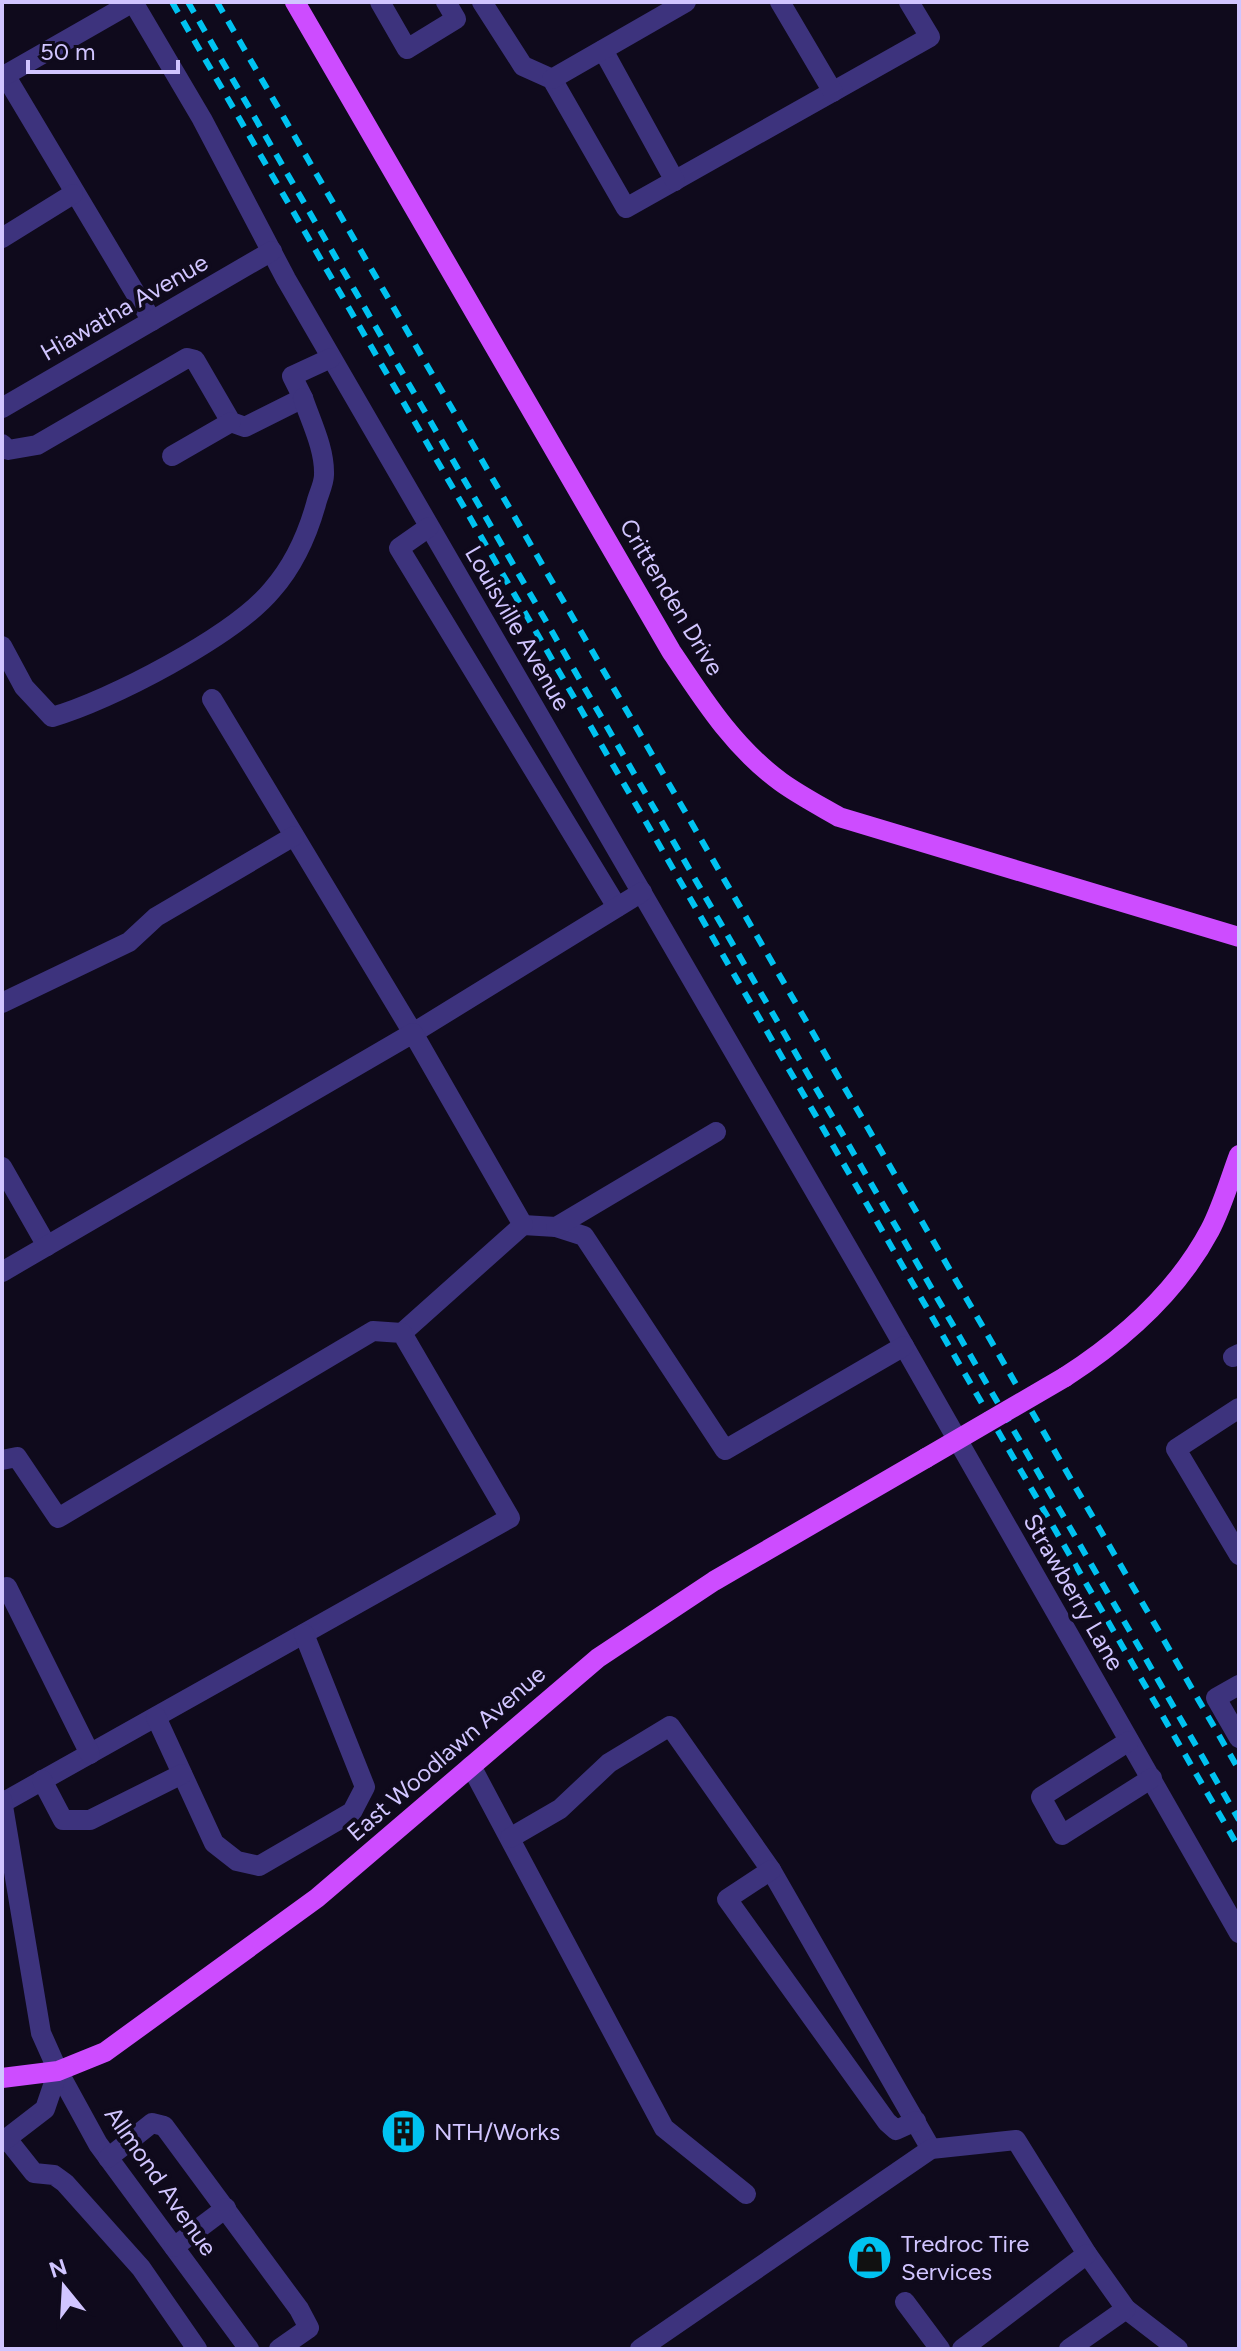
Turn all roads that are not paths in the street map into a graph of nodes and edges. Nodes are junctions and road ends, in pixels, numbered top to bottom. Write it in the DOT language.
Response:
graph roads {
  1 [pos="133,2"];
  2 [pos="295,2"];
  3 [pos="380,2"];
  4 [pos="446,2"];
  5 [pos="482,2"];
  6 [pos="686,2"];
  7 [pos="780,2"];
  8 [pos="909,2"];
  9 [pos="603,50"];
  10 [pos="4,76"];
  11 [pos="552,79"];
  12 [pos="833,92"];
  13 [pos="675,181"];
  14 [pos="73,194"];
  15 [pos="2,238"];
  16 [pos="272,251"];
  17 [pos="152,321"];
  18 [pos="331,358"];
  19 [pos="303,398"];
  20 [pos="2,408"];
  21 [pos="231,422"];
  22 [pos="4,450"];
  23 [pos="172,456"];
  24 [pos="429,527"];
  25 [pos="2,646"];
  26 [pos="212,699"];
  27 [pos="294,836"];
  28 [pos="642,892"];
  29 [pos="617,907"];
  30 [pos="1239,937"];
  31 [pos="2,1003"];
  32 [pos="413,1033"];
  33 [pos="716,1132"];
  34 [pos="1239,1155"];
  35 [pos="2,1167"];
  36 [pos="523,1225"];
  37 [pos="556,1227"];
  38 [pos="47,1246"];
  39 [pos="2,1272"];
  40 [pos="864,1276"];
  41 [pos="402,1333"];
  42 [pos="904,1346"];
  43 [pos="1239,1408"];
  44 [pos="2,1460"];
  45 [pos="1239,1555"];
  46 [pos="7,1587"];
  47 [pos="304,1634"];
  48 [pos="1239,1685"];
  49 [pos="156,1717"];
  50 [pos="1239,1738"];
  51 [pos="1129,1741"];
  52 [pos="90,1754"];
  53 [pos="471,1766"];
  54 [pos="182,1774"];
  55 [pos="1152,1778"];
  56 [pos="42,1780"];
  57 [pos="2,1802"];
  58 [pos="510,1838"];
  59 [pos="771,1870"];
  60 [pos="10,1889"];
  61 [pos="1239,1933"];
  62 [pos="58,2071"];
  63 [pos="2,2078"];
  64 [pos="916,2121"];
  65 [pos="4,2140"];
  66 [pos="931,2149"];
  67 [pos="108,2158"];
  68 [pos="746,2194"];
  69 [pos="226,2208"];
  70 [pos="174,2247"];
  71 [pos="1087,2254"];
  72 [pos="905,2302"];
  73 [pos="1126,2309"];
  74 [pos="197,2349"];
  75 [pos="249,2349"];
  76 [pos="279,2349"];
  77 [pos="640,2349"];
  78 [pos="940,2349"];
  79 [pos="962,2349"];
  80 [pos="1069,2349"];
  81 [pos="1178,2349"];
  1 -- 10 [label="street"];
  1 -- 16 [label="street, Louisville Avenue"];
  2 -- 30 [label="main road, Crittenden Drive"];
  3 -- 4 [label="street"];
  5 -- 11 [label="street"];
  6 -- 9 [label="street"];
  7 -- 12 [label="street"];
  8 -- 12 [label="street"];
  9 -- 11 [label="street"];
  9 -- 13 [label="street"];
  10 -- 14 [label="street"];
  11 -- 13 [label="street"];
  12 -- 13 [label="street"];
  14 -- 15 [label="street"];
  14 -- 17 [label="street"];
  16 -- 17 [label="street, Hiawatha Avenue"];
  16 -- 18 [label="street, Louisville Avenue"];
  17 -- 20 [label="street, Hiawatha Avenue"];
  18 -- 19 [label="street"];
  18 -- 24 [label="street, Louisville Avenue"];
  19 -- 21 [label="street"];
  19 -- 25 [label="street"];
  21 -- 22 [label="street"];
  21 -- 23 [label="street"];
  24 -- 28 [label="street, Louisville Avenue"];
  24 -- 29 [label="street"];
  26 -- 27 [label="street"];
  27 -- 31 [label="street"];
  27 -- 32 [label="street"];
  28 -- 29 [label="street"];
  28 -- 40 [label="street, Louisville Avenue"];
  29 -- 32 [label="street"];
  32 -- 36 [label="street"];
  32 -- 38 [label="street"];
  33 -- 37 [label="street"];
  34 -- 53 [label="main road, East Woodlawn Avenue, bridge"];
  35 -- 38 [label="street"];
  36 -- 37 [label="street"];
  36 -- 41 [label="street"];
  37 -- 42 [label="street"];
  38 -- 39 [label="street"];
  40 -- 42 [label="street, Strawberry Lane"];
  41 -- 44 [label="street"];
  41 -- 47 [label="street"];
  42 -- 51 [label="street, Strawberry Lane"];
  43 -- 45 [label="street"];
  46 -- 52 [label="street"];
  47 -- 49 [label="street"];
  47 -- 54 [label="street"];
  48 -- 50 [label="street"];
  49 -- 52 [label="street"];
  49 -- 54 [label="street"];
  51 -- 55 [label="street, Strawberry Lane"];
  51 -- 55 [label="street"];
  52 -- 56 [label="street"];
  53 -- 58 [label="street"];
  53 -- 62 [label="main road, East Woodlawn Avenue"];
  54 -- 56 [label="street"];
  55 -- 61 [label="street, Strawberry Lane"];
  56 -- 57 [label="street"];
  57 -- 60 [label="street, Allmond Avenue"];
  58 -- 59 [label="street"];
  58 -- 68 [label="street"];
  59 -- 64 [label="street"];
  59 -- 64 [label="street"];
  60 -- 62 [label="street, Allmond Avenue"];
  62 -- 63 [label="main road, East Woodlawn Avenue"];
  62 -- 65 [label="street"];
  62 -- 67 [label="street, Allmond Avenue"];
  64 -- 66 [label="street"];
  65 -- 74 [label="street"];
  66 -- 71 [label="street"];
  66 -- 77 [label="street"];
  67 -- 69 [label="street"];
  67 -- 70 [label="street, Allmond Avenue"];
  69 -- 70 [label="street"];
  69 -- 76 [label="street"];
  70 -- 75 [label="street, Allmond Avenue"];
  71 -- 73 [label="street"];
  71 -- 79 [label="street"];
  72 -- 78 [label="street"];
  73 -- 80 [label="street"];
  73 -- 81 [label="street"];
}
